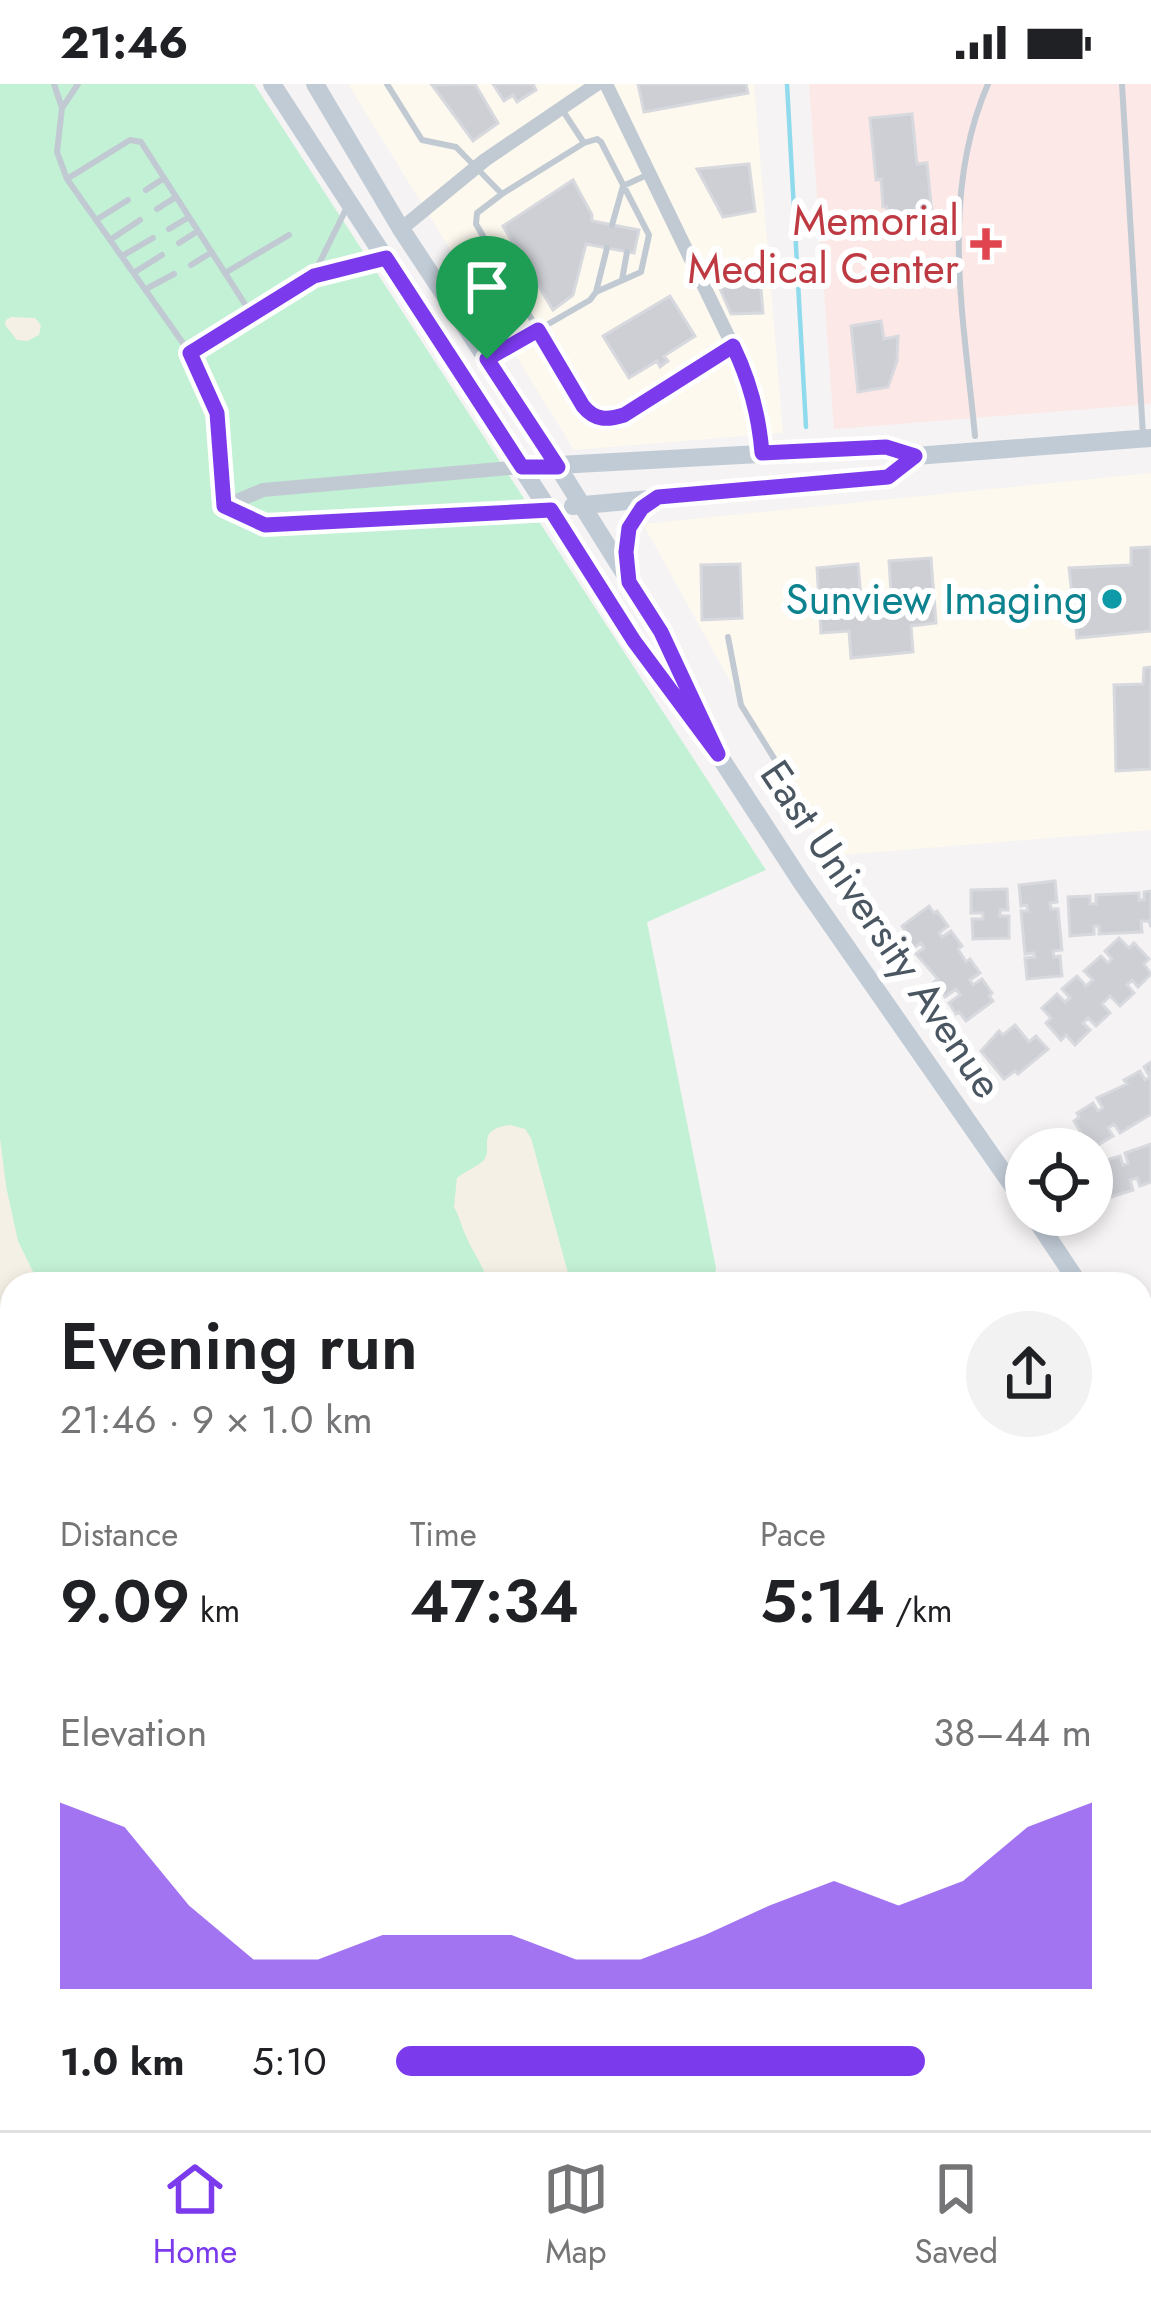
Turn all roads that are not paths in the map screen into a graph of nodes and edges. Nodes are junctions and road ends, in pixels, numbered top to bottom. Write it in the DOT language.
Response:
graph roads {
  1 [pos="55,84"];
  2 [pos="78,84"];
  3 [pos="272,84"];
  4 [pos="315,84"];
  5 [pos="387,84"];
  6 [pos="602,84"];
  7 [pos="988,84"];
  8 [pos="1122,84"];
  9 [pos="62,108"];
  10 [pos="561,108"];
  11 [pos="584,143"];
  12 [pos="476,167"];
  13 [pos="650,174"];
  14 [pos="164,178"];
  15 [pos="67,179"];
  16 [pos="623,186"];
  17 [pos="146,190"];
  18 [pos="502,194"];
  19 [pos="176,196"];
  20 [pos="128,200"];
  21 [pos="349,202"];
  22 [pos="157,209"];
  23 [pos="637,212"];
  24 [pos="189,217"];
  25 [pos="96,220"];
  26 [pos="140,220"];
  27 [pos="612,224"];
  28 [pos="169,229"];
  29 [pos="401,229"];
  30 [pos="633,229"];
  31 [pos="198,231"];
  32 [pos="289,235"];
  33 [pos="153,238"];
  34 [pos="110,240"];
  35 [pos="179,243"];
  36 [pos="607,248"];
  37 [pos="212,252"];
  38 [pos="627,252"];
  39 [pos="162,254"];
  40 [pos="122,256"];
  41 [pos="386,258"];
  42 [pos="190,265"];
  43 [pos="134,273"];
  44 [pos="225,273"];
  45 [pos="174,274"];
  46 [pos="314,276"];
  47 [pos="622,280"];
  48 [pos="146,290"];
  49 [pos="596,292"];
  50 [pos="252,315"];
  51 [pos="538,330"];
  52 [pos="1151,343"];
  53 [pos="1138,344"];
  54 [pos="733,346"];
  55 [pos="190,353"];
  56 [pos="487,359"];
  57 [pos="975,436"];
  58 [pos="1147,438"];
  59 [pos="762,453"];
  60 [pos="915,456"];
  61 [pos="522,467"];
  62 [pos="558,467"];
  63 [pos="658,497"];
  64 [pos="580,505"];
  65 [pos="224,506"];
  66 [pos="551,510"];
  67 [pos="629,582"];
  68 [pos="728,637"];
  69 [pos="718,754"];
  70 [pos="780,768"];
  71 [pos="1005,1175"];
  72 [pos="1047,1236"];
  73 [pos="1071,1272"];
  1 -- 9 [label="lane"];
  2 -- 9 [label="lane"];
  3 -- 21 [label="main road, East University Avenue"];
  4 -- 29 [label="main road, East University Avenue"];
  5 -- 12 [label="lane"];
  6 -- 10 [label="street"];
  6 -- 13 [label="street"];
  7 -- 57 [label="lane"];
  8 -- 53 [label="lane"];
  9 -- 15 [label="lane"];
  10 -- 11 [label="lane"];
  10 -- 12 [label="street"];
  11 -- 16 [label="lane"];
  11 -- 18 [label="lane"];
  12 -- 18 [label="lane"];
  12 -- 29 [label="street"];
  13 -- 16 [label="lane"];
  13 -- 54 [label="street"];
  14 -- 15 [label="lane"];
  14 -- 17 [label="lane"];
  14 -- 19 [label="lane"];
  15 -- 25 [label="lane"];
  16 -- 23 [label="lane"];
  16 -- 27 [label="lane"];
  18 -- 51 [label="lane"];
  19 -- 22 [label="lane"];
  19 -- 24 [label="lane"];
  20 -- 25 [label="lane"];
  21 -- 41 [label="main road, East University Avenue"];
  21 -- 46 [label="lane"];
  23 -- 30 [label="lane"];
  23 -- 47 [label="lane"];
  24 -- 28 [label="lane"];
  24 -- 31 [label="lane"];
  25 -- 34 [label="lane"];
  26 -- 34 [label="lane"];
  29 -- 56 [label="main road, East University Avenue"];
  31 -- 35 [label="lane"];
  31 -- 37 [label="lane"];
  32 -- 44 [label="lane"];
  33 -- 40 [label="lane"];
  34 -- 40 [label="lane"];
  36 -- 49 [label="lane"];
  37 -- 42 [label="lane"];
  37 -- 44 [label="lane"];
  38 -- 47 [label="lane"];
  39 -- 43 [label="lane"];
  40 -- 43 [label="lane"];
  41 -- 46 [label="lane"];
  41 -- 61 [label="main road, East University Avenue"];
  43 -- 48 [label="lane"];
  44 -- 50 [label="lane"];
  45 -- 48 [label="lane"];
  46 -- 50 [label="lane"];
  47 -- 49 [label="lane"];
  48 -- 55 [label="lane"];
  49 -- 51 [label="lane"];
  50 -- 55 [label="lane"];
  51 -- 54 [label="lane"];
  51 -- 56 [label="lane"];
  52 -- 53 [label="lane"];
  53 -- 58 [label="lane"];
  54 -- 59 [label="street"];
  55 -- 65 [label="lane"];
  56 -- 62 [label="main road, East University Avenue"];
  58 -- 60 [label="main road"];
  59 -- 60 [label="main road"];
  59 -- 62 [label="main road"];
  60 -- 63 [label="main road"];
  61 -- 62 [label="main road"];
  61 -- 65 [label="street"];
  61 -- 66 [label="main road, East University Avenue"];
  62 -- 64 [label="main road, East University Avenue"];
  63 -- 64 [label="main road"];
  63 -- 67 [label="main road"];
  64 -- 66 [label="main road"];
  64 -- 67 [label="main road, East University Avenue"];
  65 -- 66 [label="street"];
  66 -- 69 [label="main road, East University Avenue"];
  67 -- 69 [label="main road, East University Avenue"];
  68 -- 70 [label="lane"];
  69 -- 71 [label="main road, East University Avenue"];
  72 -- 73 [label="main road"];
}
